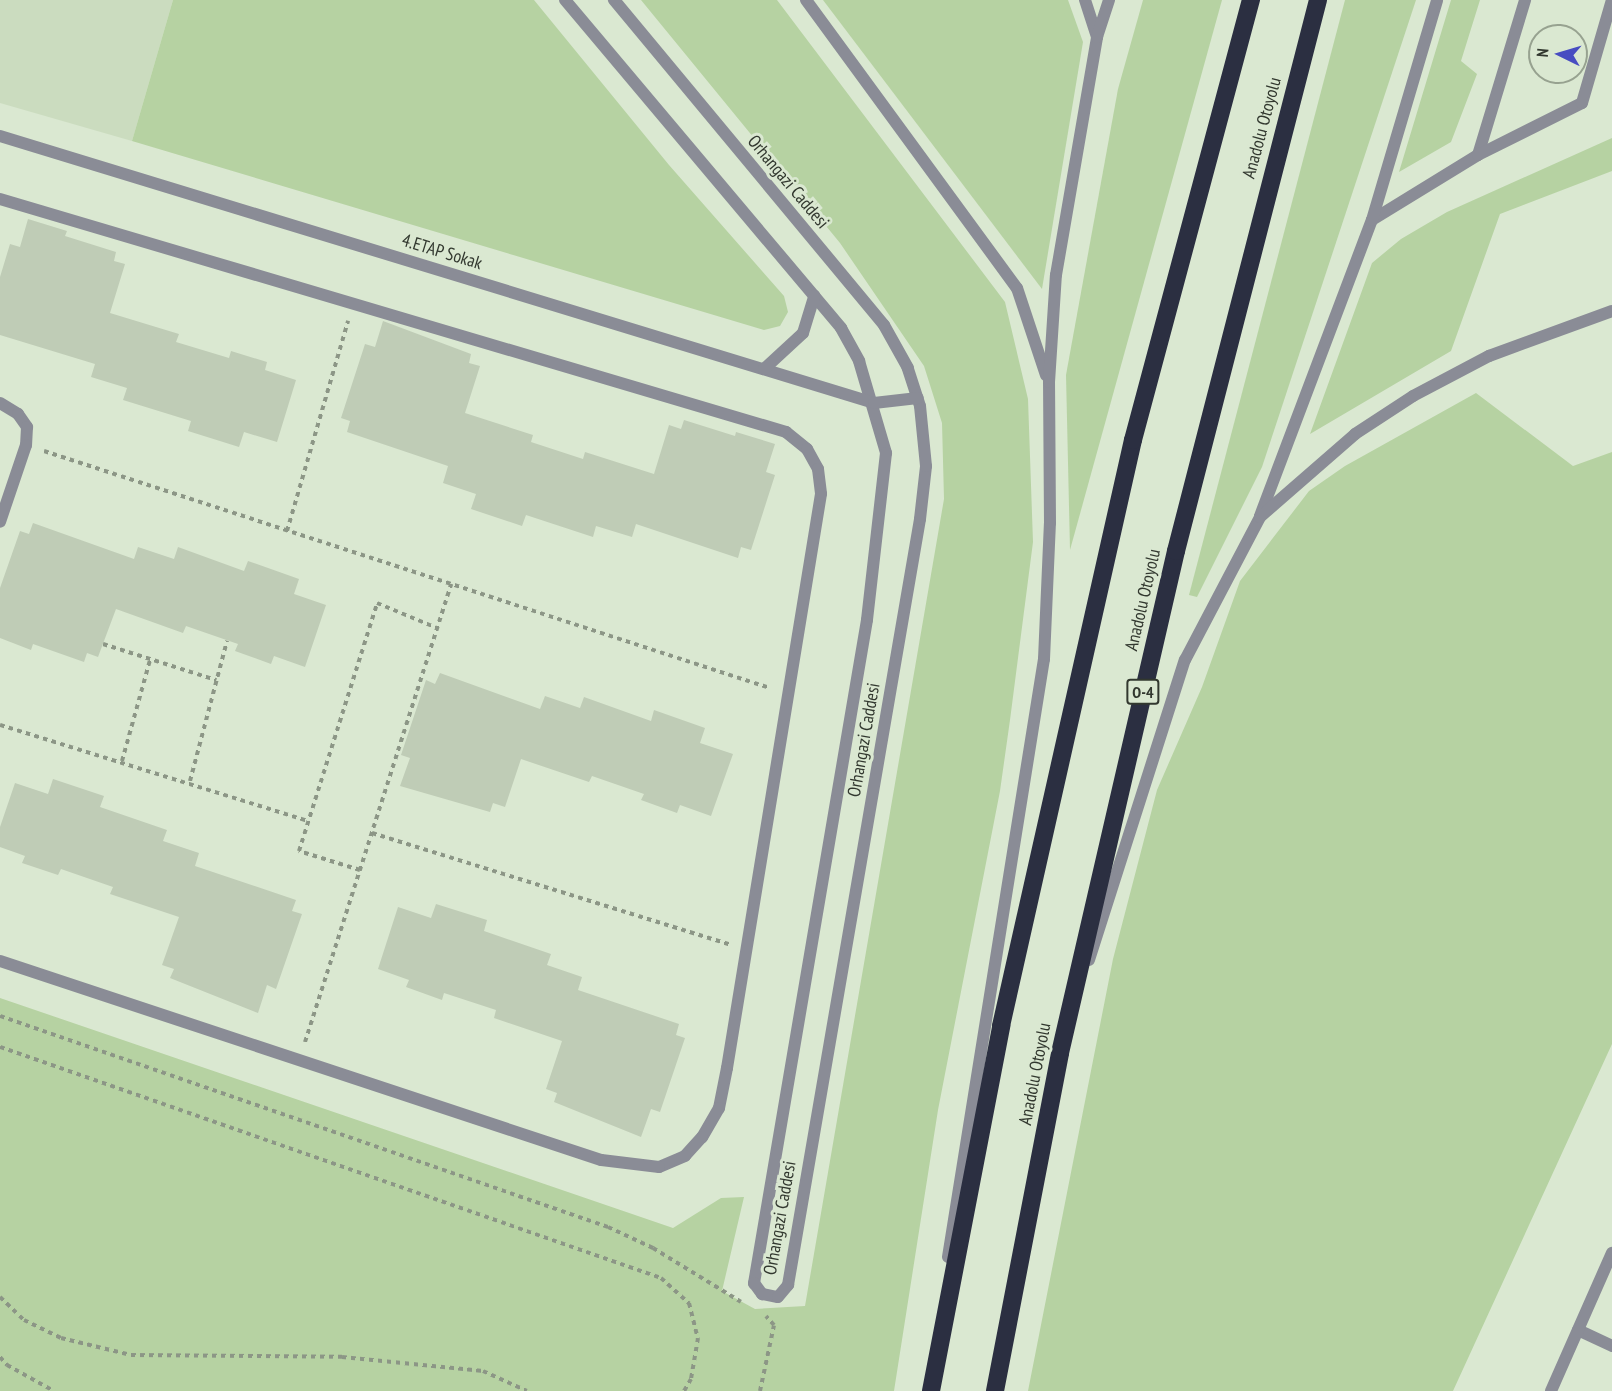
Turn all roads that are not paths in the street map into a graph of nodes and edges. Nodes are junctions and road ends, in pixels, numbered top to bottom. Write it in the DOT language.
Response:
graph roads {
  1 [pos="564,0"];
  2 [pos="614,0"];
  3 [pos="806,0"];
  4 [pos="1085,0"];
  5 [pos="1109,0"];
  6 [pos="1251,0"];
  7 [pos="1318,0"];
  8 [pos="1437,0"];
  9 [pos="1525,0"];
  10 [pos="1612,0"];
  11 [pos="1097,37"];
  12 [pos="0,136"];
  13 [pos="1478,155"];
  14 [pos="1,201"];
  15 [pos="1372,220"];
  16 [pos="814,296"];
  17 [pos="1612,311"];
  18 [pos="764,369"];
  19 [pos="1049,382"];
  20 [pos="918,398"];
  21 [pos="0,403"];
  22 [pos="874,403"];
  23 [pos="1260,517"];
  24 [pos="0,522"];
  25 [pos="0,961"];
  26 [pos="1060,1053"];
  27 [pos="1612,1253"];
  28 [pos="1578,1330"];
  29 [pos="1612,1346"];
  30 [pos="929,1391"];
  31 [pos="995,1391"];
  32 [pos="1551,1391"];
  1 -- 16 [label="street"];
  2 -- 20 [label="street, Orhangazi Caddesi"];
  3 -- 19 [label="street"];
  4 -- 11 [label="street"];
  5 -- 11 [label="street"];
  6 -- 30 [label="highway"];
  7 -- 26 [label="highway, Anadolu Otoyolu / O-4"];
  8 -- 15 [label="street"];
  9 -- 13 [label="street"];
  10 -- 13 [label="street"];
  11 -- 19 [label="street"];
  12 -- 18 [label="street, 4.ETAP Sokak"];
  13 -- 15 [label="street"];
  14 -- 25 [label="street"];
  15 -- 23 [label="street"];
  16 -- 18 [label="street"];
  16 -- 22 [label="street"];
  17 -- 23 [label="street"];
  18 -- 22 [label="street, 4.ETAP Sokak"];
  19 -- 30 [label="street"];
  20 -- 22 [label="street"];
  20 -- 22 [label="street, Orhangazi Caddesi"];
  21 -- 24 [label="street"];
  23 -- 26 [label="street"];
  26 -- 31 [label="highway, Anadolu Otoyolu / O-4"];
  27 -- 28 [label="street"];
  28 -- 29 [label="street"];
  28 -- 32 [label="street"];
}
